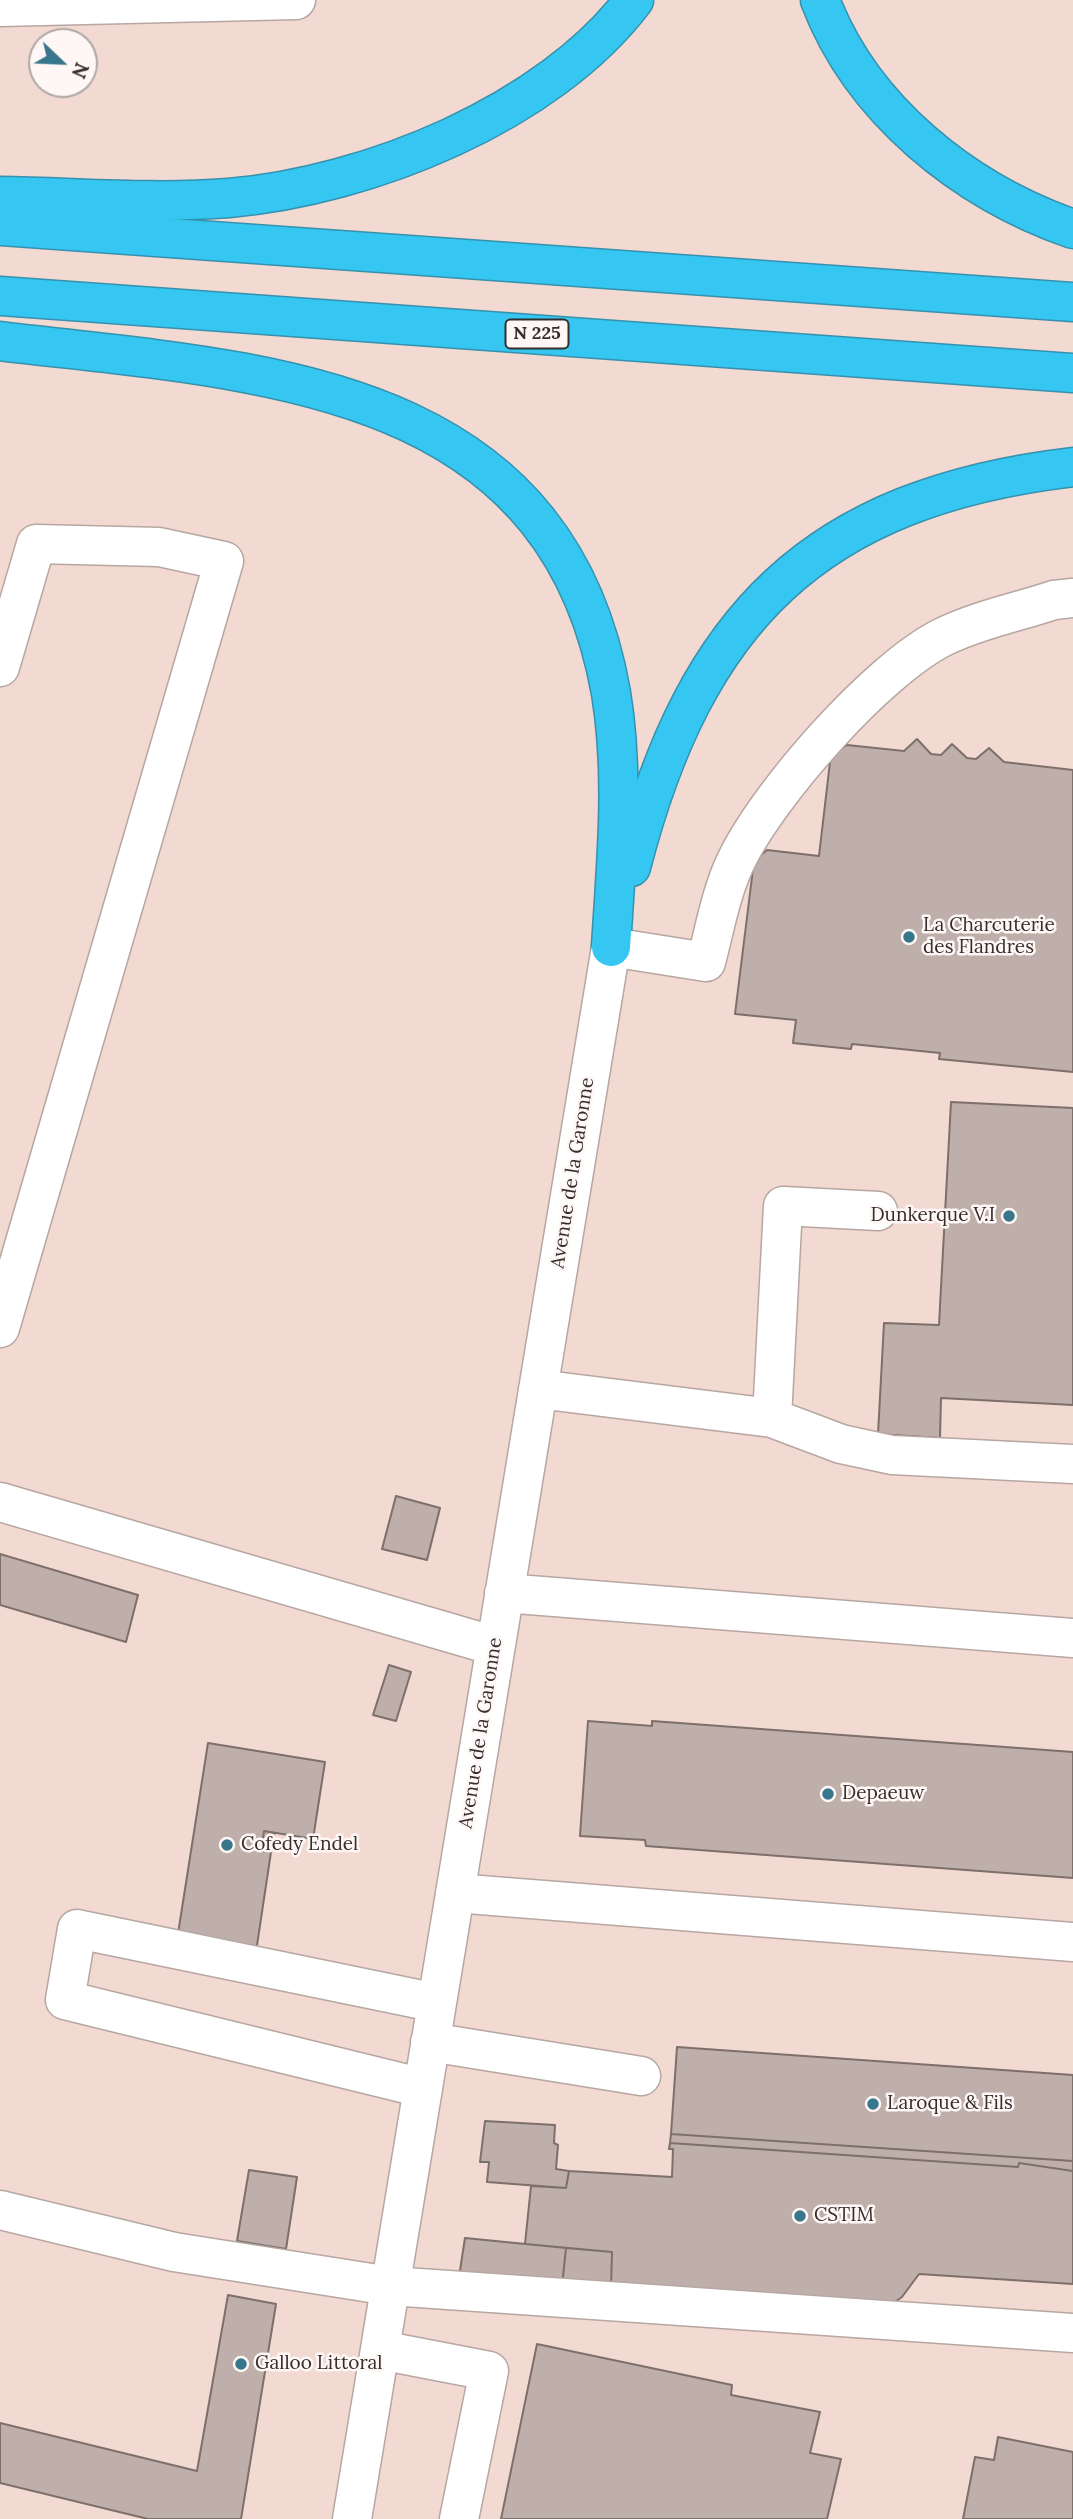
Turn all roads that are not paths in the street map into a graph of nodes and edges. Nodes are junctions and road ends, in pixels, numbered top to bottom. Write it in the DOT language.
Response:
graph roads {
  1 [pos="296,0"];
  2 [pos="634,0"];
  3 [pos="820,0"];
  4 [pos="255,1"];
  5 [pos="136,2"];
  6 [pos="18,4"];
  7 [pos="0,196"];
  8 [pos="0,226"];
  9 [pos="1073,229"];
  10 [pos="0,296"];
  11 [pos="1073,302"];
  12 [pos="0,341"];
  13 [pos="1073,373"];
  14 [pos="1073,467"];
  15 [pos="1073,598"];
  16 [pos="0,667"];
  17 [pos="611,947"];
  18 [pos="878,1211"];
  19 [pos="0,1328"];
  20 [pos="538,1389"];
  21 [pos="772,1418"];
  22 [pos="1073,1464"];
  23 [pos="0,1502"];
  24 [pos="505,1593"];
  25 [pos="1073,1638"];
  26 [pos="495,1646"];
  27 [pos="455,1893"];
  28 [pos="1073,1941"];
  29 [pos="437,2003"];
  30 [pos="430,2042"];
  31 [pos="641,2076"];
  32 [pos="423,2088"];
  33 [pos="0,2210"];
  34 [pos="390,2286"];
  35 [pos="1073,2333"];
  36 [pos="380,2350"];
  37 [pos="352,2519"];
  38 [pos="459,2519"];
  1 -- 4 [label="street"];
  2 -- 7 [label="highway"];
  3 -- 9 [label="highway"];
  4 -- 5 [label="street"];
  5 -- 6 [label="street"];
  8 -- 11 [label="highway"];
  10 -- 13 [label="highway, N 225"];
  12 -- 17 [label="highway"];
  14 -- 17 [label="highway"];
  15 -- 17 [label="street"];
  16 -- 19 [label="street"];
  17 -- 20 [label="street, Avenue de la Garonne"];
  18 -- 21 [label="street"];
  20 -- 21 [label="street"];
  20 -- 24 [label="street, Avenue de la Garonne"];
  21 -- 22 [label="street"];
  23 -- 26 [label="street"];
  24 -- 25 [label="street"];
  24 -- 26 [label="street, Avenue de la Garonne"];
  26 -- 27 [label="street, Avenue de la Garonne"];
  27 -- 28 [label="street"];
  27 -- 29 [label="street, Avenue de la Garonne"];
  29 -- 30 [label="street, Avenue de la Garonne"];
  29 -- 32 [label="street"];
  30 -- 31 [label="street"];
  30 -- 32 [label="street, Avenue de la Garonne"];
  32 -- 34 [label="street, Avenue de la Garonne"];
  33 -- 34 [label="street"];
  34 -- 35 [label="street"];
  34 -- 36 [label="street, Avenue de la Garonne"];
  36 -- 37 [label="street, Avenue de la Garonne"];
  36 -- 38 [label="street"];
}
